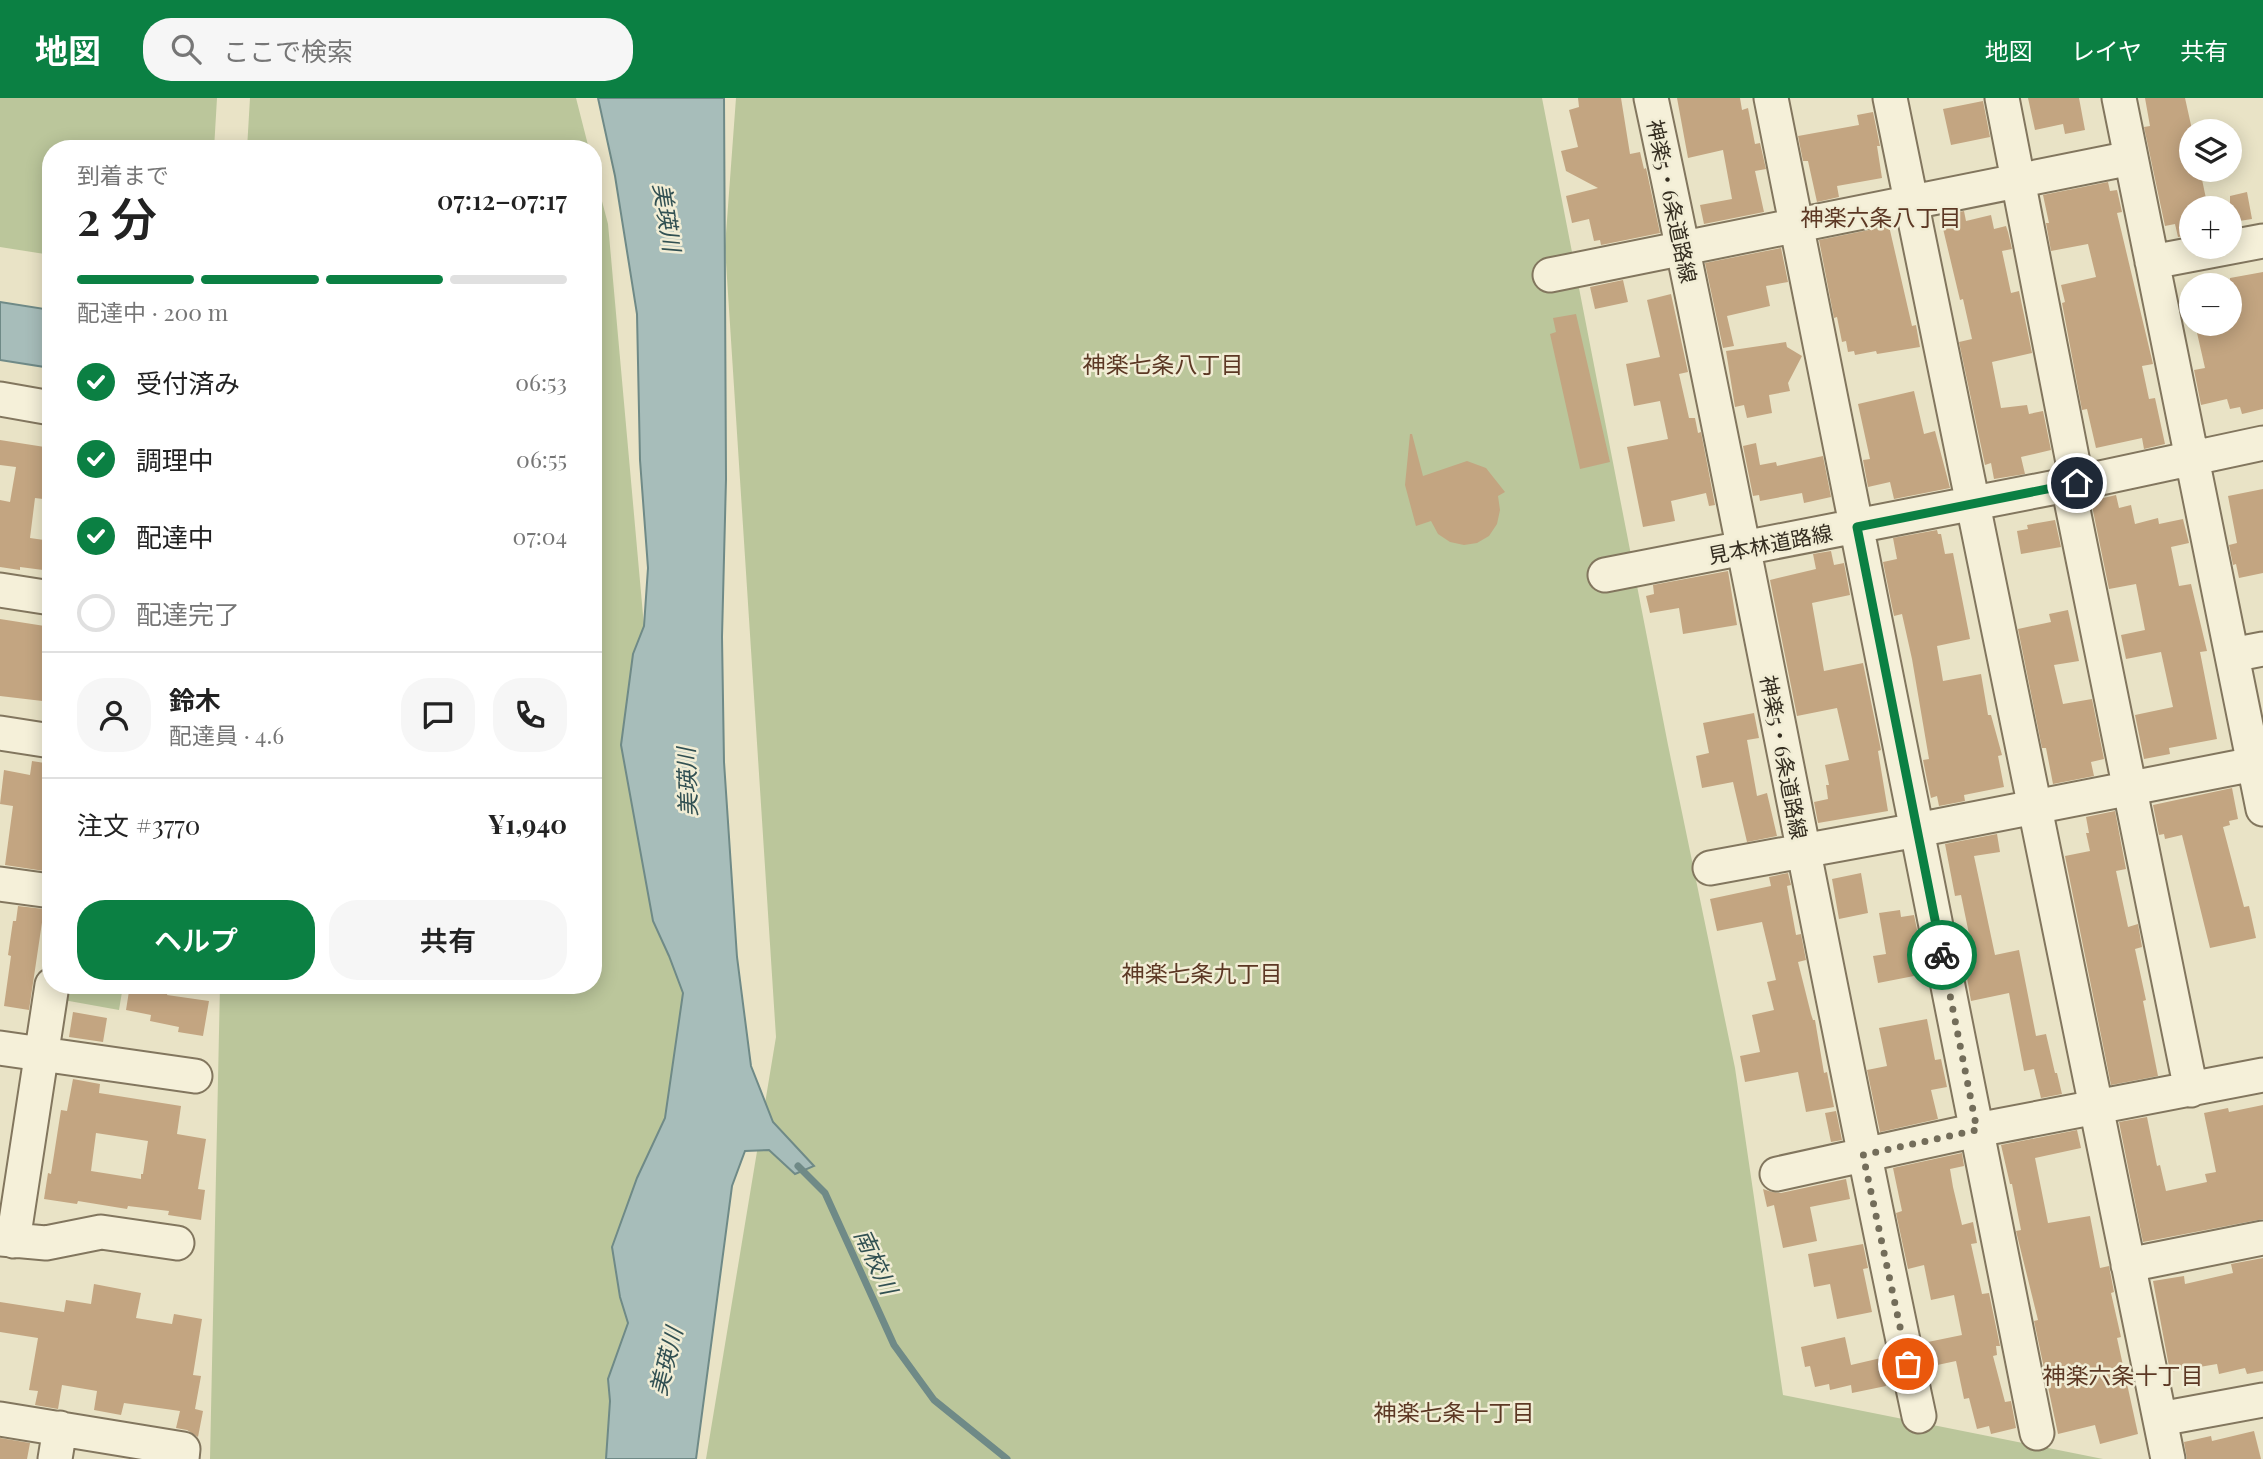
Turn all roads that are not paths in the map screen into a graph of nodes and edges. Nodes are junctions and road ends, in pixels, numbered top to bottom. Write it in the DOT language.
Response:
graph roads {
  1 [pos="1651,98"];
  2 [pos="1771,98"];
  3 [pos="1890,98"];
  4 [pos="2002,98"];
  5 [pos="2119,98"];
  6 [pos="2131,158"];
  7 [pos="2018,181"];
  8 [pos="1911,202"];
  9 [pos="1797,226"];
  10 [pos="2263,241"];
  11 [pos="1684,248"];
  12 [pos="2152,262"];
  13 [pos="1550,275"];
  14 [pos="0,399"];
  15 [pos="42,406"];
  16 [pos="2263,443"];
  17 [pos="2192,458"];
  18 [pos="2073,484"];
  19 [pos="1973,503"];
  20 [pos="1857,527"];
  21 [pos="1745,548"];
  22 [pos="1605,575"];
  23 [pos="0,590"];
  24 [pos="42,597"];
  25 [pos="2247,652"];
  26 [pos="0,733"];
  27 [pos="42,740"];
  28 [pos="2254,764"];
  29 [pos="2128,789"];
  30 [pos="2035,806"];
  31 [pos="2263,809"];
  32 [pos="1917,830"];
  33 [pos="1803,850"];
  34 [pos="1710,868"];
  35 [pos="0,884"];
  36 [pos="42,890"];
  37 [pos="51,994"];
  38 [pos="0,1048"];
  39 [pos="41,1053"];
  40 [pos="2263,1075"];
  41 [pos="195,1076"];
  42 [pos="2191,1090"];
  43 [pos="2096,1108"];
  44 [pos="1977,1130"];
  45 [pos="1863,1155"];
  46 [pos="1777,1174"];
  47 [pos="2263,1238"];
  48 [pos="7,1240"];
  49 [pos="177,1243"];
  50 [pos="2128,1265"];
  51 [pos="2263,1400"];
  52 [pos="1919,1416"];
  53 [pos="0,1419"];
  54 [pos="2160,1419"];
  55 [pos="2037,1433"];
  56 [pos="58,1444"];
  57 [pos="182,1459"];
  58 [pos="2168,1459"];
  1 -- 11 [label="street, 神楽5・6条道路線"];
  2 -- 9 [label="street"];
  3 -- 8 [label="street"];
  4 -- 7 [label="street"];
  5 -- 6 [label="street"];
  6 -- 7 [label="street"];
  6 -- 12 [label="street"];
  7 -- 8 [label="street"];
  7 -- 18 [label="street"];
  8 -- 9 [label="street"];
  8 -- 19 [label="street"];
  9 -- 11 [label="street"];
  9 -- 20 [label="street"];
  10 -- 12 [label="street"];
  11 -- 13 [label="street"];
  11 -- 21 [label="street, 神楽5・6条道路線"];
  12 -- 17 [label="street"];
  14 -- 15 [label="street"];
  16 -- 17 [label="street, 見本林道路線"];
  17 -- 18 [label="street, 見本林道路線"];
  17 -- 25 [label="street"];
  18 -- 19 [label="street, 見本林道路線"];
  18 -- 29 [label="street"];
  19 -- 20 [label="street, 見本林道路線"];
  19 -- 30 [label="street"];
  20 -- 21 [label="street, 見本林道路線"];
  20 -- 32 [label="street"];
  21 -- 22 [label="street, 見本林道路線"];
  21 -- 33 [label="street, 神楽5・6条道路線"];
  23 -- 24 [label="street"];
  25 -- 28 [label="street"];
  26 -- 27 [label="street"];
  28 -- 29 [label="street"];
  28 -- 31 [label="street"];
  29 -- 30 [label="street"];
  29 -- 42 [label="street"];
  30 -- 32 [label="street"];
  30 -- 43 [label="street"];
  32 -- 33 [label="street"];
  32 -- 44 [label="street"];
  33 -- 34 [label="street"];
  33 -- 45 [label="street, 神楽5・6条道路線"];
  35 -- 36 [label="street"];
  37 -- 39 [label="street"];
  38 -- 39 [label="street"];
  39 -- 41 [label="street"];
  39 -- 48 [label="street"];
  40 -- 42 [label="street"];
  42 -- 43 [label="street"];
  43 -- 44 [label="street"];
  43 -- 50 [label="street"];
  44 -- 45 [label="street"];
  44 -- 55 [label="street"];
  45 -- 46 [label="street"];
  45 -- 52 [label="street, 神楽5・6条道路線"];
  47 -- 50 [label="street"];
  48 -- 49 [label="street"];
  50 -- 54 [label="street"];
  51 -- 54 [label="street"];
  53 -- 56 [label="street"];
  54 -- 58 [label="street"];
  56 -- 57 [label="street"];
}
